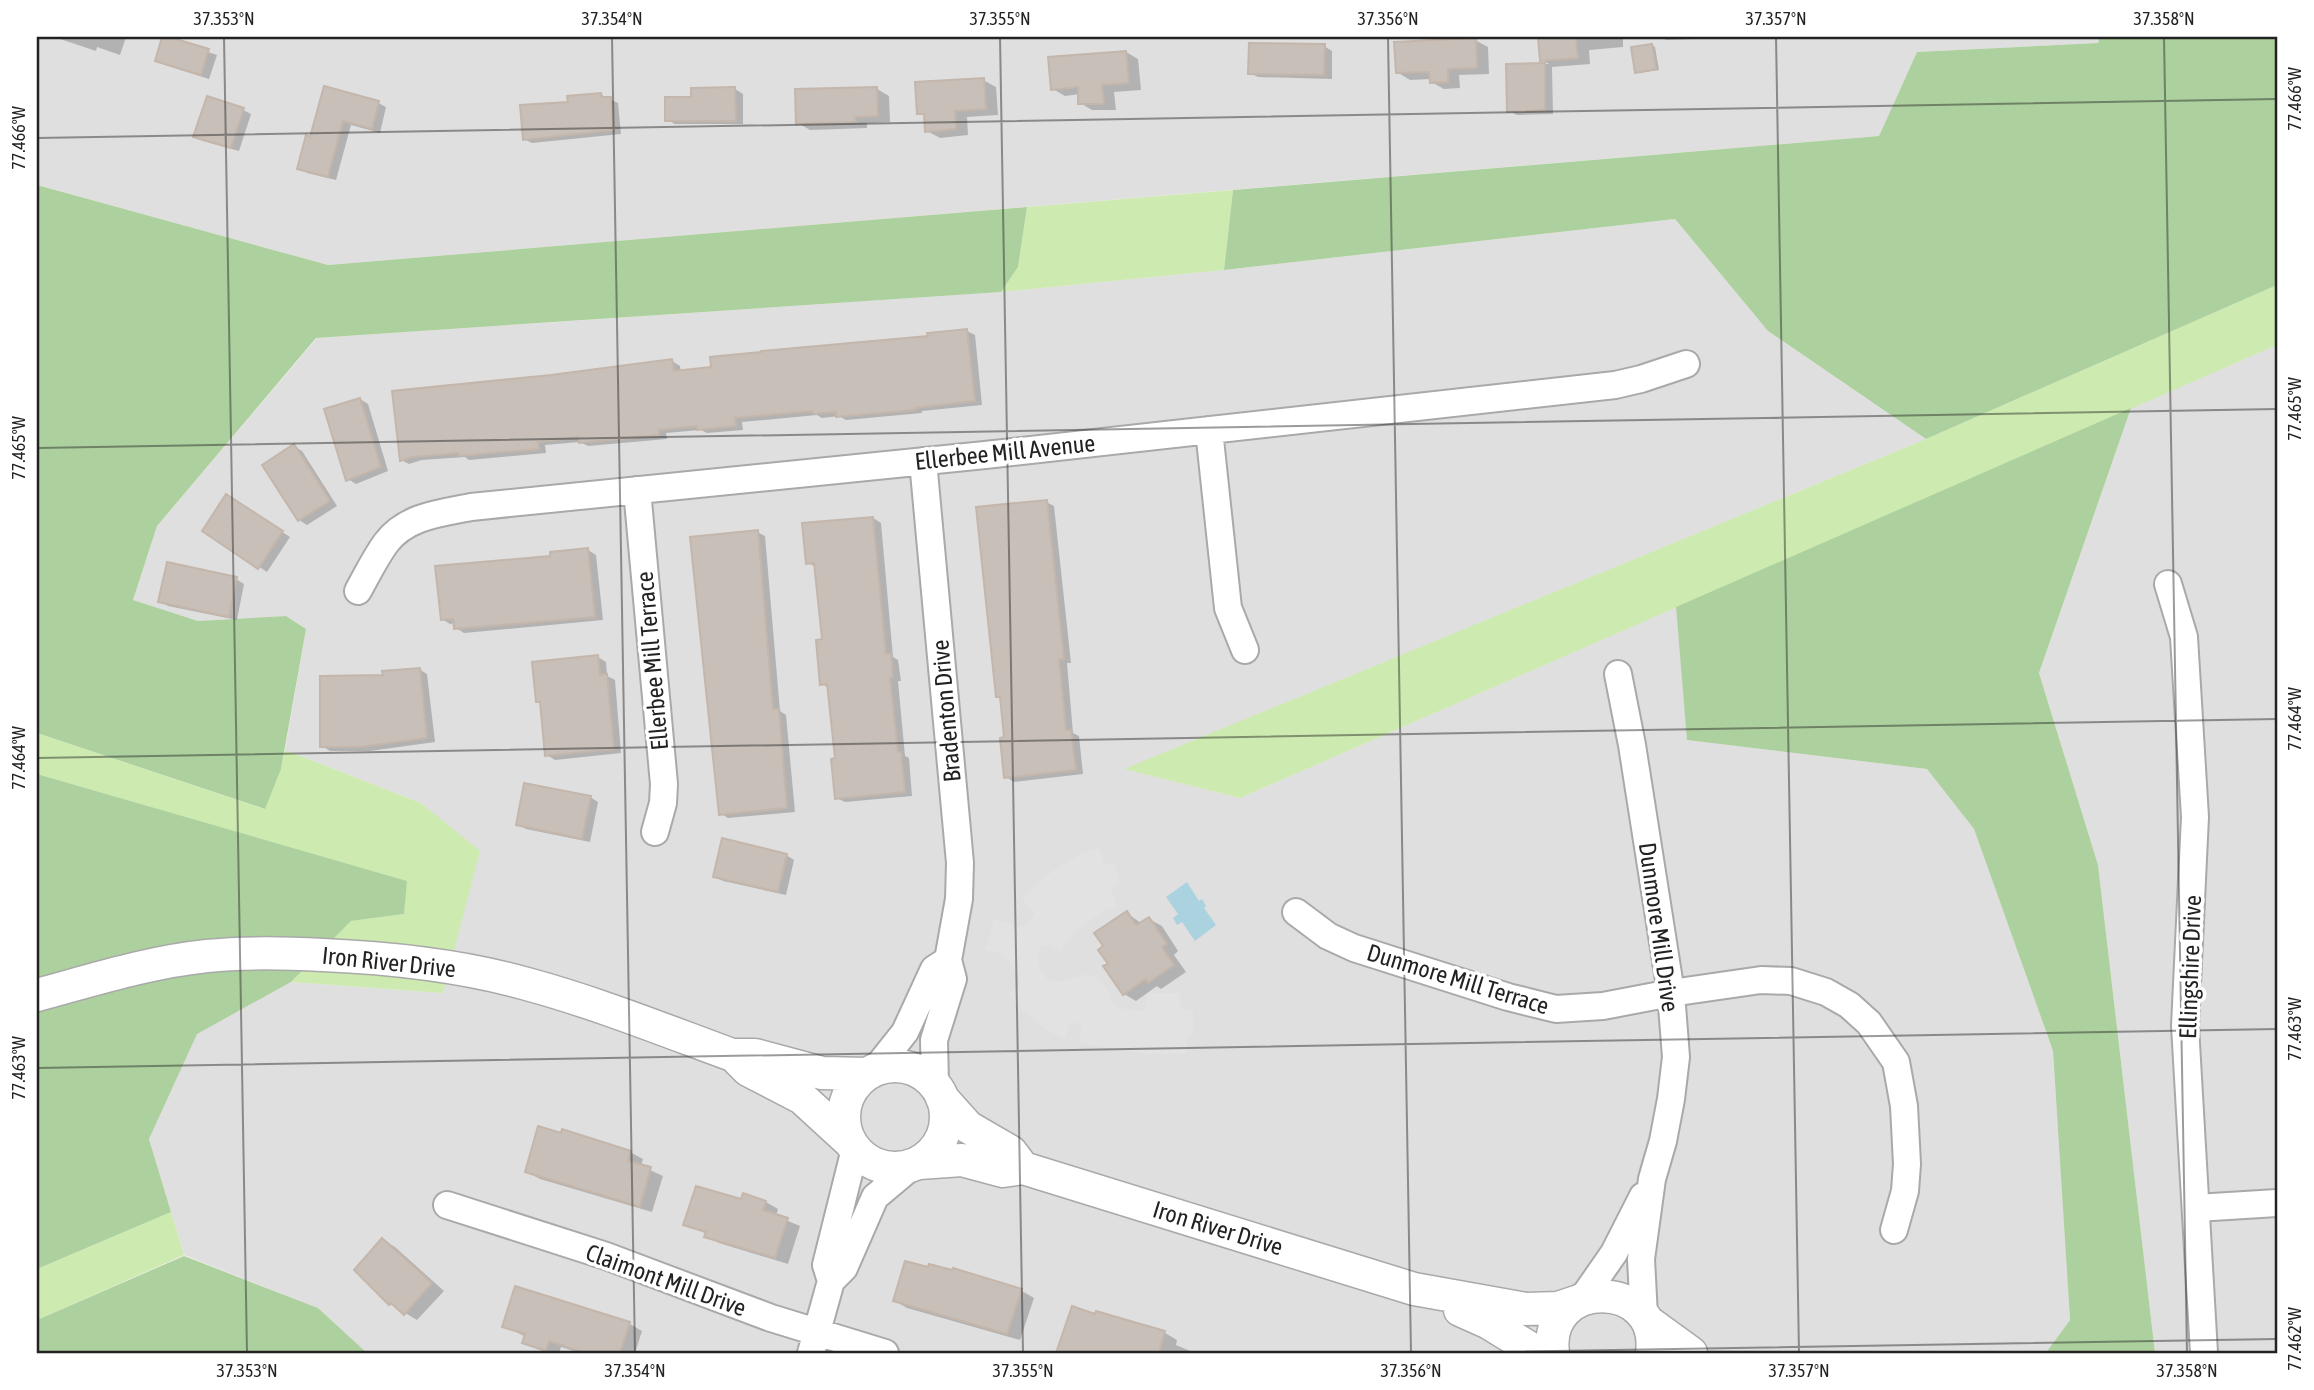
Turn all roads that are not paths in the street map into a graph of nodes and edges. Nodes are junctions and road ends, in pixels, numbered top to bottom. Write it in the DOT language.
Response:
graph roads {
  1 [pos="1686,364"];
  2 [pos="1209,430"];
  3 [pos="923,461"];
  4 [pos="637,490"];
  5 [pos="2168,583"];
  6 [pos="358,591"];
  7 [pos="1245,650"];
  8 [pos="1618,674"];
  9 [pos="656,832"];
  10 [pos="1296,912"];
  11 [pos="948,960"];
  12 [pos="1671,993"];
  13 [pos="37,995"];
  14 [pos="732,1055"];
  15 [pos="871,1072"];
  16 [pos="939,1091"];
  17 [pos="853,1146"];
  18 [pos="915,1164"];
  19 [pos="1023,1168"];
  20 [pos="1652,1179"];
  21 [pos="2277,1203"];
  22 [pos="447,1205"];
  23 [pos="2196,1208"];
  24 [pos="1894,1230"];
  25 [pos="831,1281"];
  26 [pos="1414,1289"];
  27 [pos="1579,1301"];
  28 [pos="1645,1319"];
  29 [pos="814,1343"];
  30 [pos="885,1353"];
  31 [pos="1538,1353"];
  32 [pos="1553,1353"];
  33 [pos="1652,1353"];
  34 [pos="1691,1353"];
  35 [pos="2204,1353"];
  1 -- 2 [label="street, Ellerbee Mill Avenue"];
  2 -- 3 [label="street, Ellerbee Mill Avenue"];
  2 -- 7 [label="street"];
  3 -- 4 [label="street, Ellerbee Mill Avenue"];
  3 -- 11 [label="street, Bradenton Drive"];
  4 -- 6 [label="street, Ellerbee Mill Avenue"];
  4 -- 9 [label="street, Ellerbee Mill Terrace"];
  5 -- 23 [label="street, Ellingshire Drive"];
  8 -- 12 [label="street, Dunmore Mill Drive"];
  10 -- 12 [label="street, Dunmore Mill Terrace"];
  11 -- 15 [label="street, Bradenton Drive"];
  11 -- 16 [label="street, Bradenton Drive"];
  12 -- 20 [label="street, Dunmore Mill Drive"];
  12 -- 24 [label="street, Dunmore Mill Terrace"];
  13 -- 14 [label="street, Iron River Drive"];
  14 -- 15 [label="street, Iron River Drive"];
  14 -- 17 [label="street, Iron River Drive"];
  15 -- 16 [label="street"];
  15 -- 17 [label="street"];
  16 -- 18 [label="street"];
  16 -- 19 [label="street, Iron River Drive"];
  17 -- 18 [label="street"];
  17 -- 25 [label="street"];
  18 -- 19 [label="street, Iron River Drive"];
  18 -- 25 [label="street"];
  19 -- 26 [label="street, Iron River Drive"];
  20 -- 27 [label="street, Dunmore Mill Drive"];
  20 -- 28 [label="street, Dunmore Mill Drive"];
  21 -- 23 [label="street"];
  22 -- 29 [label="street, Claimont Mill Drive"];
  23 -- 35 [label="street, Ellingshire Drive"];
  25 -- 29 [label="street"];
  26 -- 27 [label="street, Iron River Drive"];
  26 -- 31 [label="street, Iron River Drive"];
  27 -- 28 [label="street, Iron River Drive"];
  27 -- 32 [label="street"];
  28 -- 33 [label="street"];
  28 -- 34 [label="street"];
  29 -- 30 [label="street, Claimont Mill Drive"];
}
